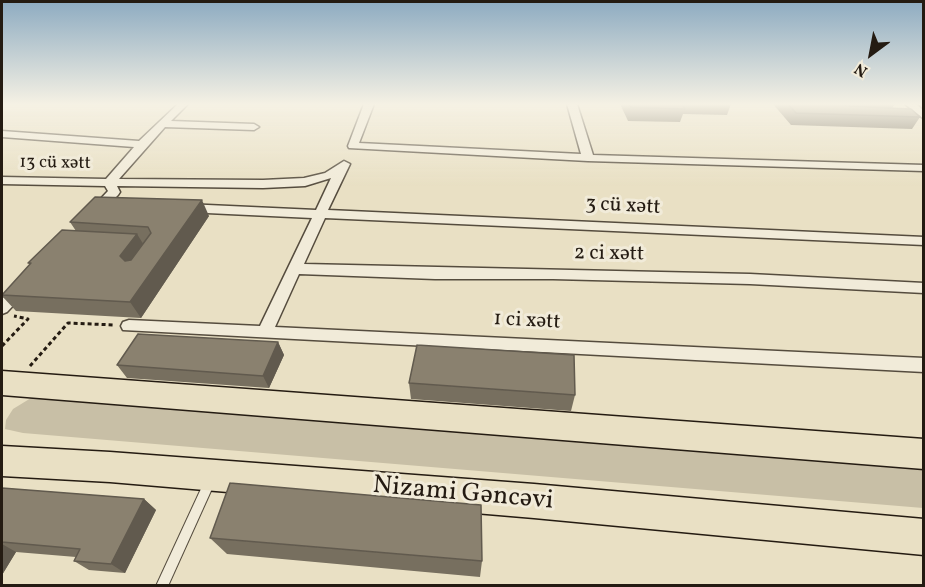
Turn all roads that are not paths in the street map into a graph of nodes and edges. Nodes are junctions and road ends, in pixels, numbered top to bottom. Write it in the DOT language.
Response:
graph roads {
  1 [pos="155,131"];
  2 [pos="359,131"];
  3 [pos="581,131"];
  4 [pos="2,134"];
  5 [pos="142,144"];
  6 [pos="353,146"];
  7 [pos="588,158"];
  8 [pos="344,164"];
  9 [pos="924,168"];
  10 [pos="2,181"];
  11 [pos="109,183"];
  12 [pos="100,206"];
  13 [pos="123,207"];
  14 [pos="170,208"];
  15 [pos="321,213"];
  16 [pos="89,218"];
  17 [pos="924,241"];
  18 [pos="294,268"];
  19 [pos="34,275"];
  20 [pos="924,288"];
  21 [pos="6,312"];
  22 [pos="129,326"];
  23 [pos="265,332"];
  24 [pos="924,365"];
  25 [pos="5,389"];
  26 [pos="924,454"];
  27 [pos="2,461"];
  28 [pos="214,475"];
  29 [pos="924,537"];
  30 [pos="162,585"];
  1 -- 5 [label="street"];
  2 -- 6 [label="street"];
  3 -- 7 [label="street"];
  4 -- 5 [label="street"];
  5 -- 11 [label="street"];
  6 -- 7 [label="street"];
  6 -- 8 [label="street"];
  7 -- 9 [label="street"];
  8 -- 11 [label="street, 13 cü xətt"];
  8 -- 15 [label="street"];
  10 -- 11 [label="street, 13 cü xətt"];
  11 -- 12 [label="street"];
  12 -- 13 [label="street"];
  12 -- 16 [label="street"];
  14 -- 15 [label="street, 3 cü xətt"];
  15 -- 17 [label="street, 3 cü xətt"];
  15 -- 18 [label="street"];
  18 -- 20 [label="street, 2 ci xətt"];
  18 -- 23 [label="street"];
  19 -- 21 [label="street"];
  22 -- 23 [label="street, 1 ci xətt"];
  23 -- 24 [label="street, 1 ci xətt"];
  25 -- 26 [label="main road"];
  27 -- 28 [label="main road, Nizami Gəncəvi"];
  28 -- 29 [label="main road, Nizami Gəncəvi"];
  28 -- 30 [label="lane"];
}
